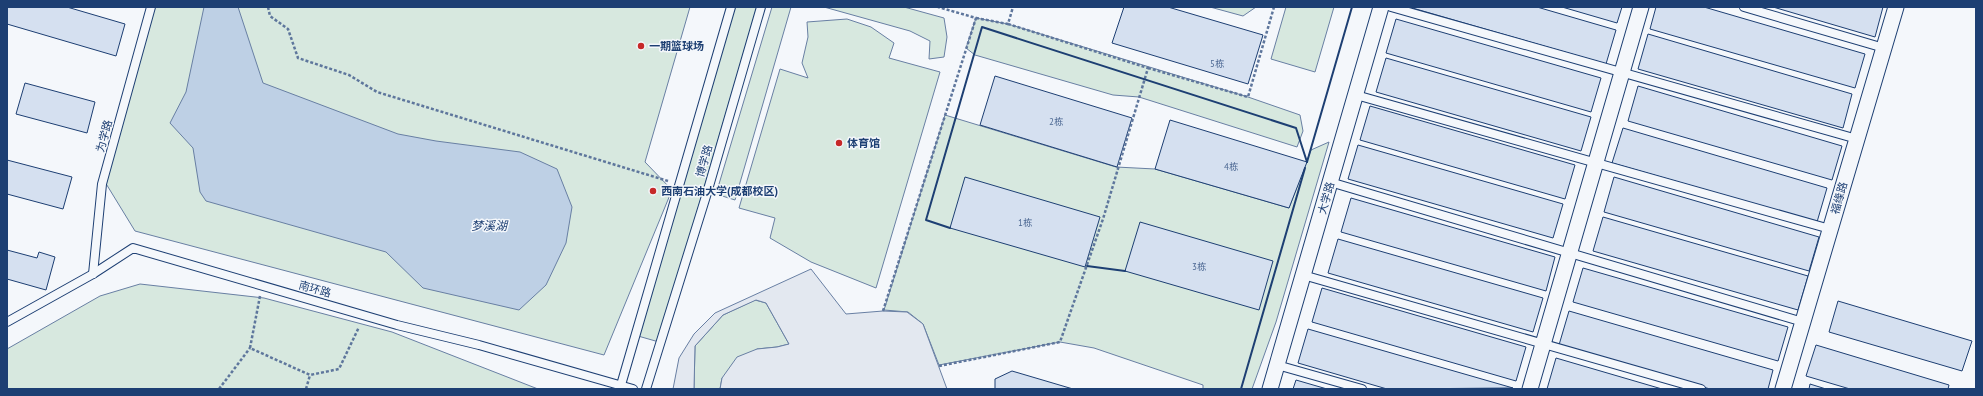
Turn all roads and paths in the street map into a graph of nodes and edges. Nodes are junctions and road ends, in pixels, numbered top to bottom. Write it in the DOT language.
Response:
graph roads {
  1 [pos="151,7"];
  2 [pos="268,7"];
  3 [pos="731,7"];
  4 [pos="761,7"];
  5 [pos="938,7"];
  6 [pos="1013,7"];
  7 [pos="1274,7"];
  8 [pos="1382,7"];
  9 [pos="1391,7"];
  10 [pos="1641,7"];
  11 [pos="1744,7"];
  12 [pos="1896,7"];
  13 [pos="976,18"];
  14 [pos="1008,24"];
  15 [pos="1884,48"];
  16 [pos="1148,68"];
  17 [pos="1622,73"];
  18 [pos="1356,95"];
  19 [pos="1857,139"];
  20 [pos="1596,163"];
  21 [pos="1330,182"];
  22 [pos="680,184"];
  23 [pos="1830,229"];
  24 [pos="1570,253"];
  25 [pos="93,274"];
  26 [pos="1303,275"];
  27 [pos="262,285"];
  28 [pos="883,311"];
  29 [pos="364,315"];
  30 [pos="7,322"];
  31 [pos="1803,322"];
  32 [pos="1543,344"];
  33 [pos="250,348"];
  34 [pos="1277,365"];
  35 [pos="939,366"];
  36 [pos="310,374"];
  37 [pos="621,385"];
  38 [pos="219,389"];
  39 [pos="306,389"];
  40 [pos="633,389"];
  41 [pos="646,389"];
  42 [pos="1270,389"];
  43 [pos="1362,389"];
  44 [pos="1530,389"];
  45 [pos="1701,389"];
  46 [pos="1783,389"];
  1 -- 25 [label="lane, 为学路"];
  2 -- 22 [label="path"];
  3 -- 22 [label="lane, 博学路"];
  4 -- 41 [label="lane, 博学路"];
  5 -- 13 [label="path"];
  6 -- 14 [label="path"];
  7 -- 16 [label="path"];
  8 -- 18 [label="street, 大学路"];
  9 -- 17 [label="lane"];
  10 -- 17 [label="street"];
  11 -- 15 [label="lane"];
  12 -- 15 [label="street, 福缘路"];
  13 -- 14 [label="path"];
  13 -- 28 [label="path"];
  14 -- 16 [label="path"];
  15 -- 19 [label="street, 福缘路"];
  16 -- 35 [label="path"];
  17 -- 19 [label="lane"];
  17 -- 20 [label="street"];
  18 -- 20 [label="lane"];
  18 -- 21 [label="street, 大学路"];
  19 -- 23 [label="street, 福缘路"];
  20 -- 23 [label="lane"];
  20 -- 24 [label="street"];
  21 -- 24 [label="lane"];
  21 -- 26 [label="street, 大学路"];
  22 -- 37 [label="lane, 博学路"];
  23 -- 31 [label="street, 福缘路"];
  24 -- 31 [label="lane"];
  24 -- 32 [label="street"];
  25 -- 27 [label="lane, 南环路"];
  25 -- 30 [label="lane, 南环路"];
  26 -- 32 [label="lane"];
  26 -- 34 [label="street, 大学路"];
  27 -- 29 [label="lane, 南环路"];
  27 -- 33 [label="path"];
  29 -- 36 [label="path"];
  29 -- 37 [label="lane, 南环路"];
  31 -- 46 [label="street, 福缘路"];
  32 -- 44 [label="street"];
  32 -- 45 [label="lane"];
  33 -- 36 [label="path"];
  33 -- 38 [label="path"];
  34 -- 42 [label="street, 大学路"];
  34 -- 43 [label="lane"];
  36 -- 39 [label="path"];
  37 -- 40 [label="lane, 南环路"];
}
